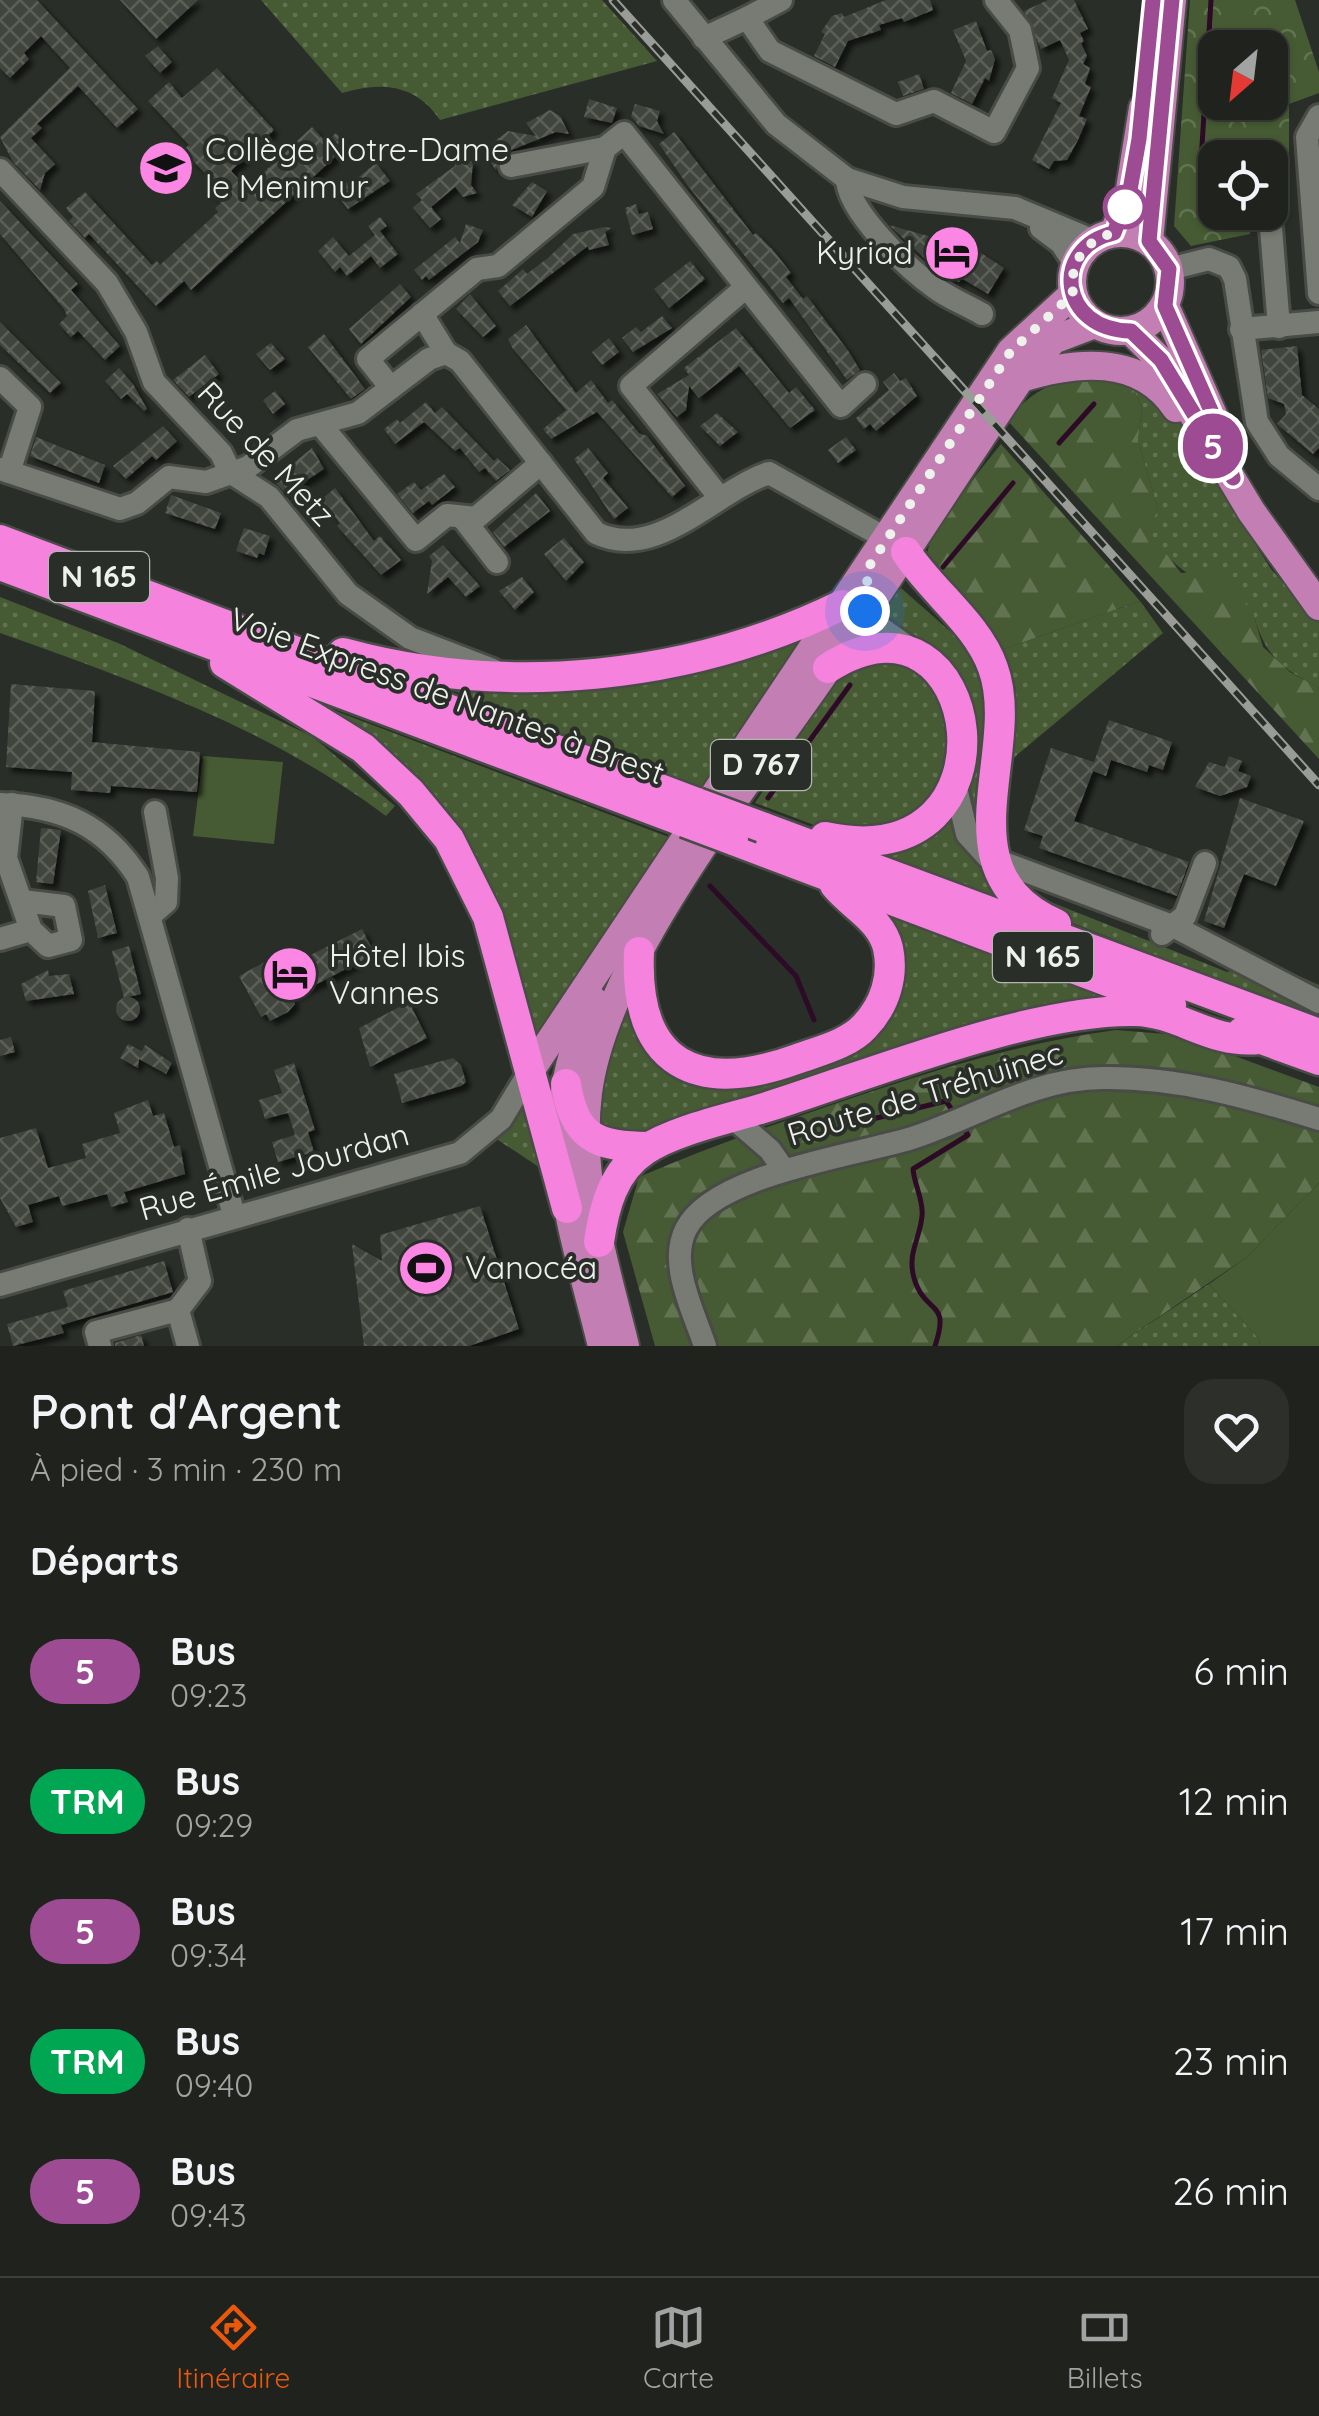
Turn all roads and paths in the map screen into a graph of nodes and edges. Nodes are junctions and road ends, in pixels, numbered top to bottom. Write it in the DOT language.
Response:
graph roads {
  1 [pos="674,0"];
  2 [pos="782,0"];
  3 [pos="996,0"];
  4 [pos="1153,0"];
  5 [pos="1172,0"];
  6 [pos="747,18"];
  7 [pos="704,38"];
  8 [pos="1319,116"];
  9 [pos="605,148"];
  10 [pos="511,166"];
  11 [pos="0,170"];
  12 [pos="847,179"];
  13 [pos="994,204"];
  14 [pos="1271,230"];
  15 [pos="1104,237"];
  16 [pos="1149,241"];
  17 [pos="1317,251"];
  18 [pos="1075,264"];
  19 [pos="1169,269"];
  20 [pos="744,288"];
  21 [pos="1319,293"];
  22 [pos="1073,294"];
  23 [pos="1165,306"];
  24 [pos="422,314"];
  25 [pos="982,314"];
  26 [pos="1319,322"];
  27 [pos="1094,324"];
  28 [pos="1278,326"];
  29 [pos="1242,328"];
  30 [pos="1131,331"];
  31 [pos="446,353"];
  32 [pos="0,378"];
  33 [pos="1020,379"];
  34 [pos="865,384"];
  35 [pos="391,388"];
  36 [pos="320,424"];
  37 [pos="541,463"];
  38 [pos="5,471"];
  39 [pos="230,472"];
  40 [pos="1233,478"];
  41 [pos="1319,489"];
  42 [pos="720,498"];
  43 [pos="462,517"];
  44 [pos="0,540"];
  45 [pos="896,545"];
  46 [pos="497,562"];
  47 [pos="0,565"];
  48 [pos="1319,606"];
  49 [pos="854,608"];
  50 [pos="196,627"];
  51 [pos="918,655"];
  52 [pos="828,668"];
  53 [pos="503,675"];
  54 [pos="955,784"];
  55 [pos="6,804"];
  56 [pos="155,812"];
  57 [pos="691,812"];
  58 [pos="925,822"];
  59 [pos="769,829"];
  60 [pos="967,834"];
  61 [pos="1206,863"];
  62 [pos="1002,864"];
  63 [pos="826,875"];
  64 [pos="22,901"];
  65 [pos="150,915"];
  66 [pos="638,915"];
  67 [pos="1175,927"];
  68 [pos="31,930"];
  69 [pos="0,939"];
  70 [pos="1080,946"];
  71 [pos="639,952"];
  72 [pos="1319,1002"];
  73 [pos="1319,1034"];
  74 [pos="1259,1038"];
  75 [pos="1319,1060"];
  76 [pos="530,1071"];
  77 [pos="566,1084"];
  78 [pos="733,1118"];
  79 [pos="1319,1119"];
  80 [pos="585,1134"];
  81 [pos="648,1147"];
  82 [pos="784,1170"];
  83 [pos="567,1208"];
  84 [pos="234,1215"];
  85 [pos="188,1228"];
  86 [pos="599,1242"];
  87 [pos="0,1285"];
  88 [pos="178,1310"];
  89 [pos="100,1346"];
  90 [pos="188,1346"];
  91 [pos="602,1346"];
  92 [pos="625,1346"];
  93 [pos="706,1346"];
  1 -- 7 [label="street"];
  2 -- 6 [label="street"];
  3 -- 6 [label="street"];
  4 -- 15 [label="main road"];
  5 -- 16 [label="main road"];
  6 -- 7 [label="street"];
  7 -- 12 [label="street"];
  8 -- 17 [label="street"];
  9 -- 10 [label="street"];
  9 -- 20 [label="street"];
  9 -- 24 [label="street"];
  11 -- 39 [label="street, Rue de Metz"];
  12 -- 13 [label="street"];
  12 -- 25 [label="street"];
  13 -- 15 [label="street"];
  13 -- 18 [label="street"];
  14 -- 28 [label="street"];
  15 -- 16 [label="main road"];
  15 -- 18 [label="main road"];
  16 -- 19 [label="main road"];
  17 -- 21 [label="street"];
  18 -- 22 [label="main road"];
  19 -- 23 [label="main road"];
  19 -- 29 [label="street"];
  20 -- 34 [label="street"];
  20 -- 42 [label="street"];
  22 -- 27 [label="main road"];
  22 -- 45 [label="main road, D 767"];
  23 -- 30 [label="main road"];
  23 -- 40 [label="main road"];
  24 -- 31 [label="street"];
  24 -- 35 [label="street"];
  26 -- 28 [label="street"];
  27 -- 30 [label="main road"];
  27 -- 33 [label="main road, D 767"];
  28 -- 29 [label="street"];
  29 -- 41 [label="street"];
  30 -- 40 [label="main road"];
  31 -- 35 [label="street"];
  31 -- 37 [label="street"];
  32 -- 38 [label="street"];
  33 -- 40 [label="main road"];
  33 -- 45 [label="main road, D 767"];
  35 -- 36 [label="street"];
  36 -- 39 [label="street"];
  36 -- 43 [label="street"];
  37 -- 42 [label="street"];
  37 -- 43 [label="street"];
  38 -- 39 [label="street"];
  39 -- 53 [label="street, Rue de Metz"];
  40 -- 48 [label="main road"];
  42 -- 45 [label="street"];
  43 -- 46 [label="street"];
  44 -- 50 [label="highway, Voie Express de Nantes à Brest / N 165"];
  45 -- 49 [label="main road, D 767"];
  45 -- 49 [label="main road, D 767"];
  45 -- 62 [label="highway"];
  47 -- 50 [label="highway, Voie Express de Nantes à Brest / N 165"];
  49 -- 51 [label="street"];
  49 -- 52 [label="main road, D 767"];
  49 -- 53 [label="highway"];
  49 -- 66 [label="main road, D 767"];
  50 -- 53 [label="highway"];
  50 -- 57 [label="highway, Voie Express de Nantes à Brest / N 165"];
  50 -- 76 [label="highway"];
  51 -- 52 [label="highway"];
  51 -- 54 [label="highway"];
  52 -- 71 [label="main road, D 767"];
  54 -- 58 [label="highway"];
  54 -- 60 [label="street"];
  55 -- 64 [label="street"];
  55 -- 65 [label="street"];
  56 -- 65 [label="street"];
  57 -- 59 [label="highway, Voie Express de Nantes à Brest / N 165, bridge"];
  57 -- 63 [label="highway, Voie Express de Nantes à Brest / N 165, bridge"];
  58 -- 59 [label="highway"];
  58 -- 60 [label="street"];
  59 -- 70 [label="highway, Voie Express de Nantes à Brest / N 165"];
  60 -- 62 [label="street"];
  61 -- 67 [label="street"];
  62 -- 67 [label="street"];
  62 -- 70 [label="highway"];
  63 -- 71 [label="highway"];
  63 -- 74 [label="highway, Voie Express de Nantes à Brest / N 165"];
  64 -- 68 [label="street"];
  64 -- 68 [label="street"];
  65 -- 84 [label="street"];
  66 -- 76 [label="main road"];
  66 -- 77 [label="main road, D 767"];
  67 -- 72 [label="street"];
  68 -- 69 [label="street"];
  70 -- 73 [label="highway, Voie Express de Nantes à Brest / N 165"];
  71 -- 80 [label="main road, D 767"];
  74 -- 75 [label="highway, Voie Express de Nantes à Brest / N 165"];
  74 -- 78 [label="highway"];
  76 -- 83 [label="highway"];
  76 -- 84 [label="street, Rue Émile Jourdan"];
  77 -- 80 [label="highway"];
  77 -- 83 [label="main road, D 767"];
  78 -- 81 [label="highway"];
  78 -- 82 [label="street"];
  79 -- 82 [label="street, Route de Tréhuinec"];
  80 -- 81 [label="highway"];
  80 -- 86 [label="main road, D 767"];
  81 -- 86 [label="highway"];
  82 -- 93 [label="street, Route de Tréhuinec"];
  83 -- 91 [label="main road, D 767"];
  84 -- 85 [label="street, Rue Émile Jourdan"];
  85 -- 87 [label="street, Rue Émile Jourdan"];
  85 -- 88 [label="street"];
  86 -- 92 [label="main road, D 767"];
  88 -- 89 [label="street"];
  88 -- 90 [label="street"];
}
